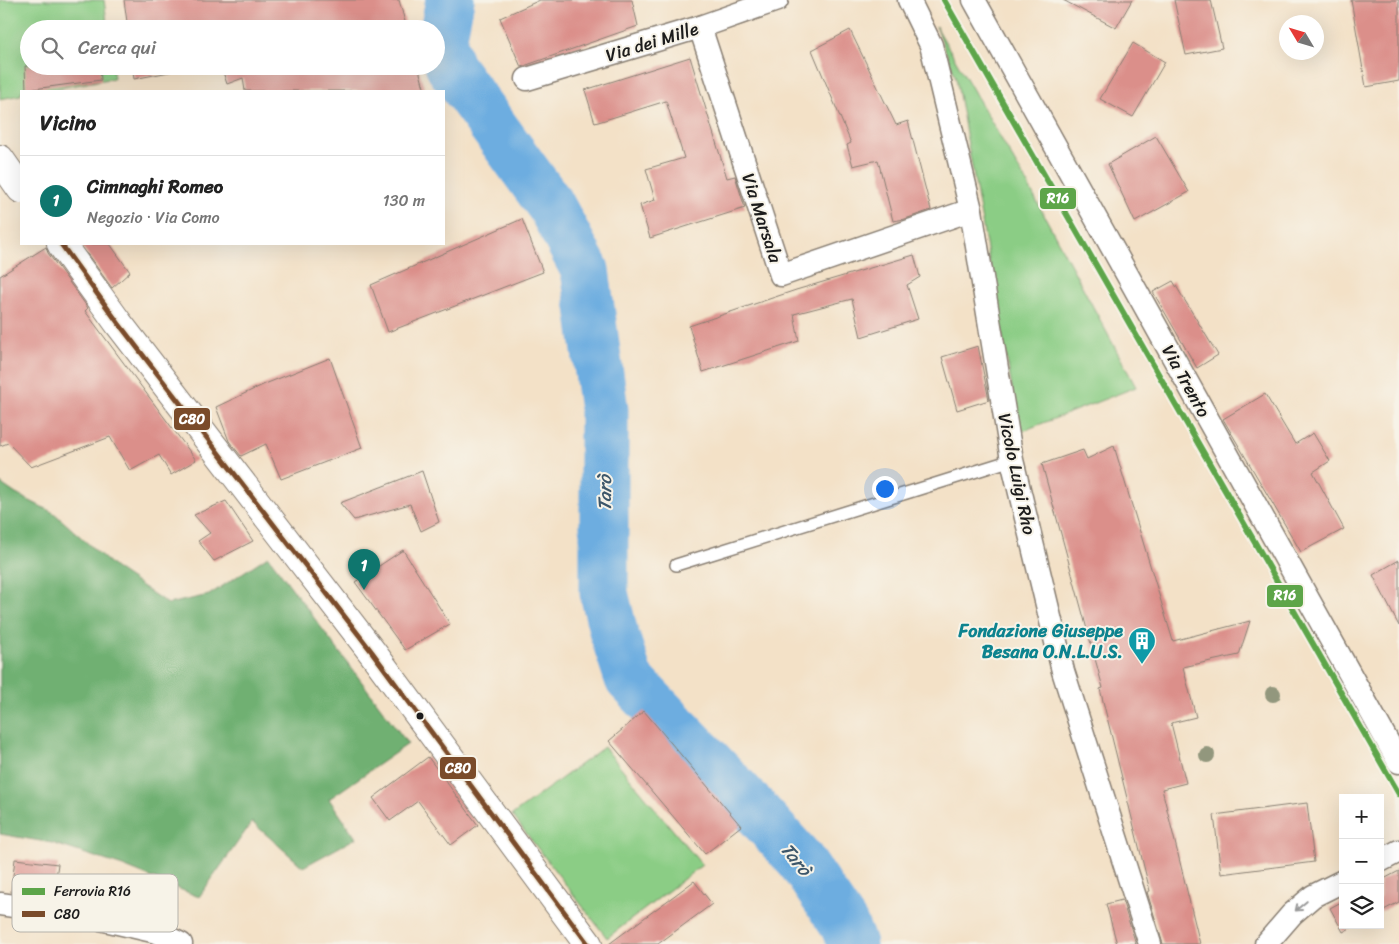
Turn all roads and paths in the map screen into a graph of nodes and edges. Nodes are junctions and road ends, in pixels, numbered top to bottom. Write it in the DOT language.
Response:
graph roads {
  1 [pos="777,0"];
  2 [pos="909,0"];
  3 [pos="974,0"];
  4 [pos="700,28"];
  5 [pos="527,79"];
  6 [pos="0,159"];
  7 [pos="20,187"];
  8 [pos="970,210"];
  9 [pos="62,245"];
  10 [pos="1012,460"];
  11 [pos="676,565"];
  12 [pos="1399,762"];
  13 [pos="1399,851"];
  14 [pos="1384,859"];
  15 [pos="1339,882"];
  16 [pos="157,932"];
  17 [pos="181,944"];
  18 [pos="588,944"];
  19 [pos="1150,944"];
  20 [pos="1266,944"];
  1 -- 4 [label="street, Via dei Mille"];
  2 -- 8 [label="street, Vicolo Luigi Rho"];
  3 -- 12 [label="street, Via Trento"];
  4 -- 5 [label="street, Via dei Mille"];
  4 -- 8 [label="street, Via Marsala"];
  6 -- 7 [label="street"];
  8 -- 10 [label="street, Vicolo Luigi Rho"];
  9 -- 18 [label="street"];
  10 -- 11 [label="lane"];
  10 -- 19 [label="street, Vicolo Luigi Rho"];
  13 -- 14 [label="street"];
  15 -- 20 [label="street, one-way"];
  16 -- 17 [label="street"];
}
